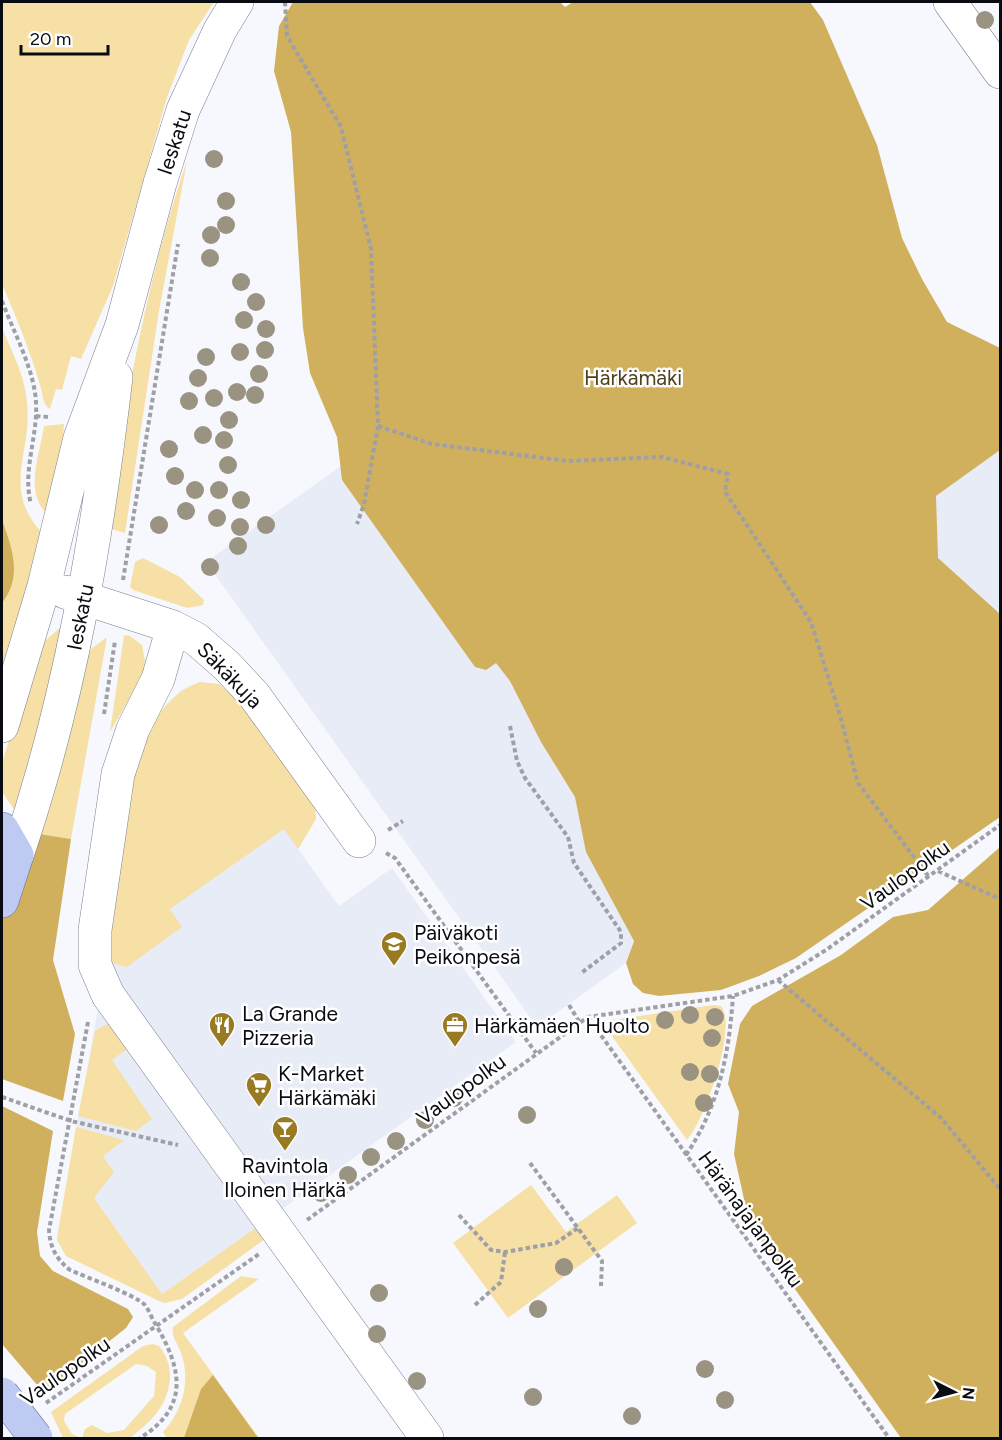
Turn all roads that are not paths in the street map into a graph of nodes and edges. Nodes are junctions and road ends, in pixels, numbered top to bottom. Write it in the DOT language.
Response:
graph roads {
  1 [pos="237,2"];
  2 [pos="950,2"];
  3 [pos="1000,72"];
  4 [pos="122,325"];
  5 [pos="44,586"];
  6 [pos="85,598"];
  7 [pos="173,627"];
  8 [pos="2,726"];
  9 [pos="369,838"];
  10 [pos="9,842"];
  11 [pos="2,902"];
  12 [pos="2,1394"];
  13 [pos="38,1423"];
  14 [pos="427,1438"];
  1 -- 4 [label="street, Ieskatu"];
  2 -- 3 [label="street"];
  4 -- 5 [label="street, Ieskatu"];
  4 -- 6 [label="street, Ieskatu"];
  5 -- 6 [label="street, Säkäkuja"];
  5 -- 8 [label="street, Ieskatu"];
  6 -- 7 [label="street, Säkäkuja"];
  6 -- 10 [label="street, Ieskatu"];
  7 -- 9 [label="street, Säkäkuja"];
  7 -- 14 [label="street"];
  10 -- 11 [label="main road, Ieskatu"];
  12 -- 13 [label="main road, bridge"];
}
